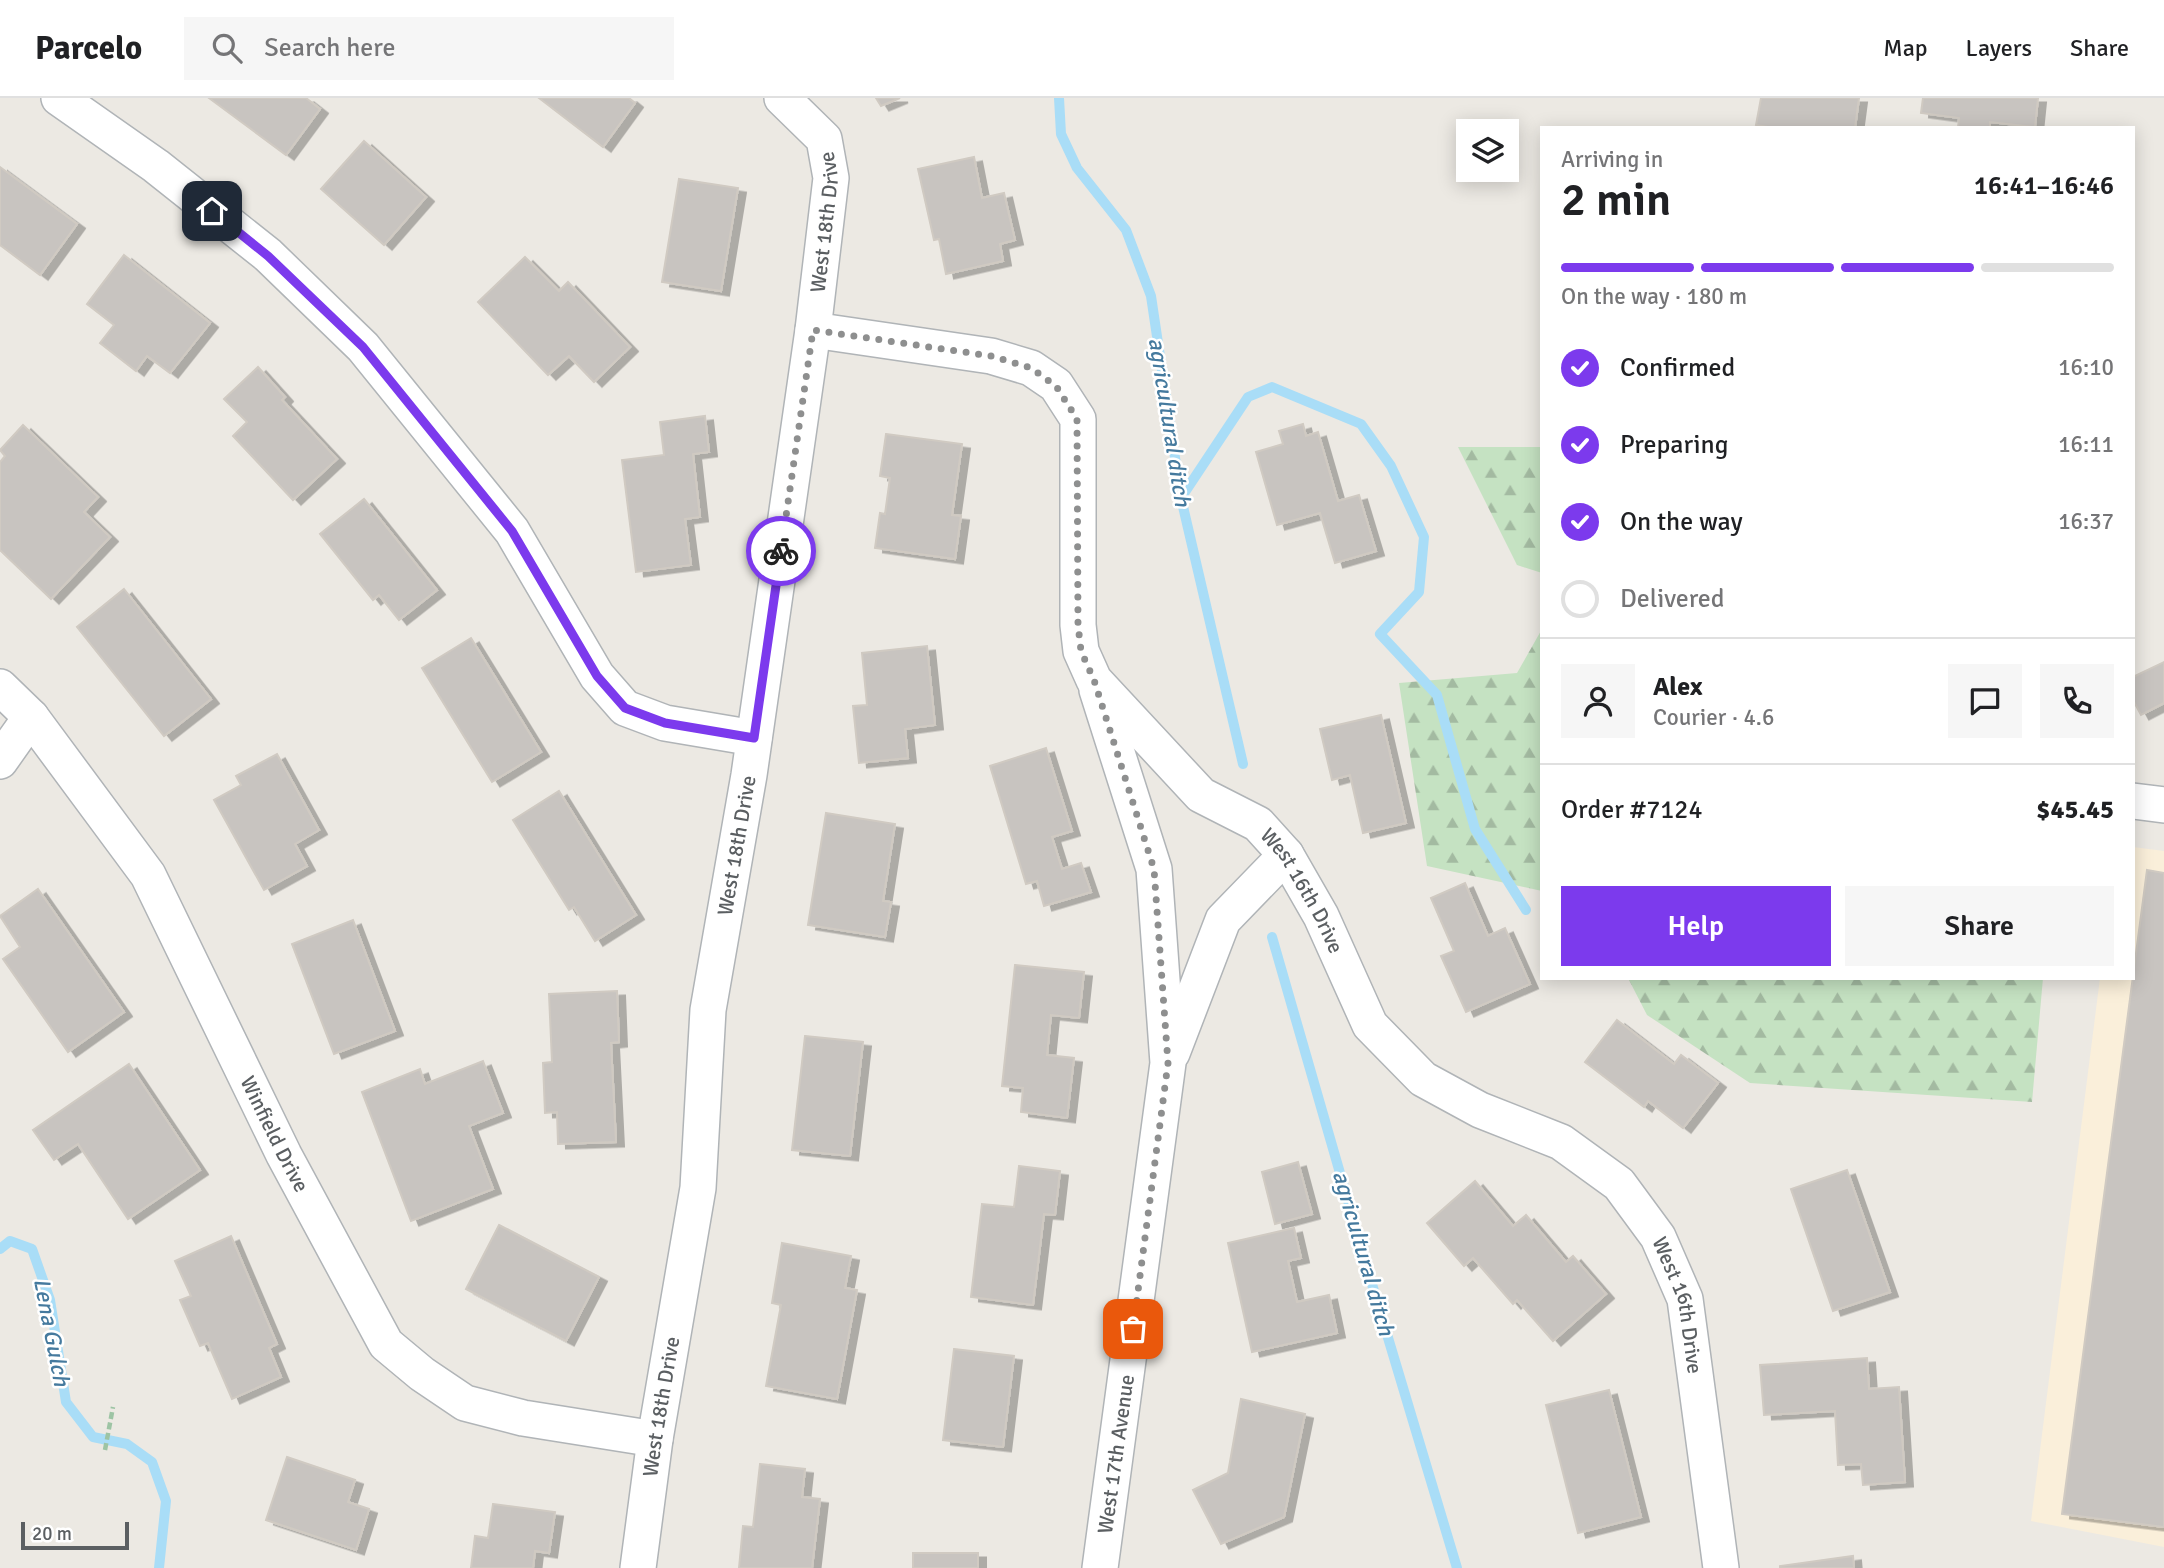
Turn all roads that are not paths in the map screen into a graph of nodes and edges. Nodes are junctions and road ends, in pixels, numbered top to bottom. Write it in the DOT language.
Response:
graph roads {
  1 [pos="59,98"];
  2 [pos="782,98"];
  3 [pos="813,330"];
  4 [pos="1094,680"];
  5 [pos="0,687"];
  6 [pos="31,717"];
  7 [pos="754,738"];
  8 [pos="0,761"];
  9 [pos="2135,801"];
  10 [pos="2164,805"];
  11 [pos="1286,855"];
  12 [pos="1168,1063"];
  13 [pos="655,1438"];
  14 [pos="638,1568"];
  15 [pos="1100,1568"];
  16 [pos="1721,1568"];
  1 -- 7 [label="street"];
  2 -- 3 [label="street, West 18th Drive"];
  3 -- 4 [label="street, West 16th Drive"];
  3 -- 7 [label="street, West 18th Drive"];
  4 -- 11 [label="street, West 16th Drive"];
  4 -- 12 [label="street, West 17th Avenue"];
  5 -- 6 [label="street, Winfield Drive"];
  6 -- 8 [label="street"];
  6 -- 13 [label="street, Winfield Drive"];
  7 -- 13 [label="street, West 18th Drive"];
  9 -- 10 [label="street"];
  11 -- 12 [label="street"];
  11 -- 16 [label="street, West 16th Drive"];
  12 -- 15 [label="street, West 17th Avenue"];
  13 -- 14 [label="street, West 18th Drive"];
}
